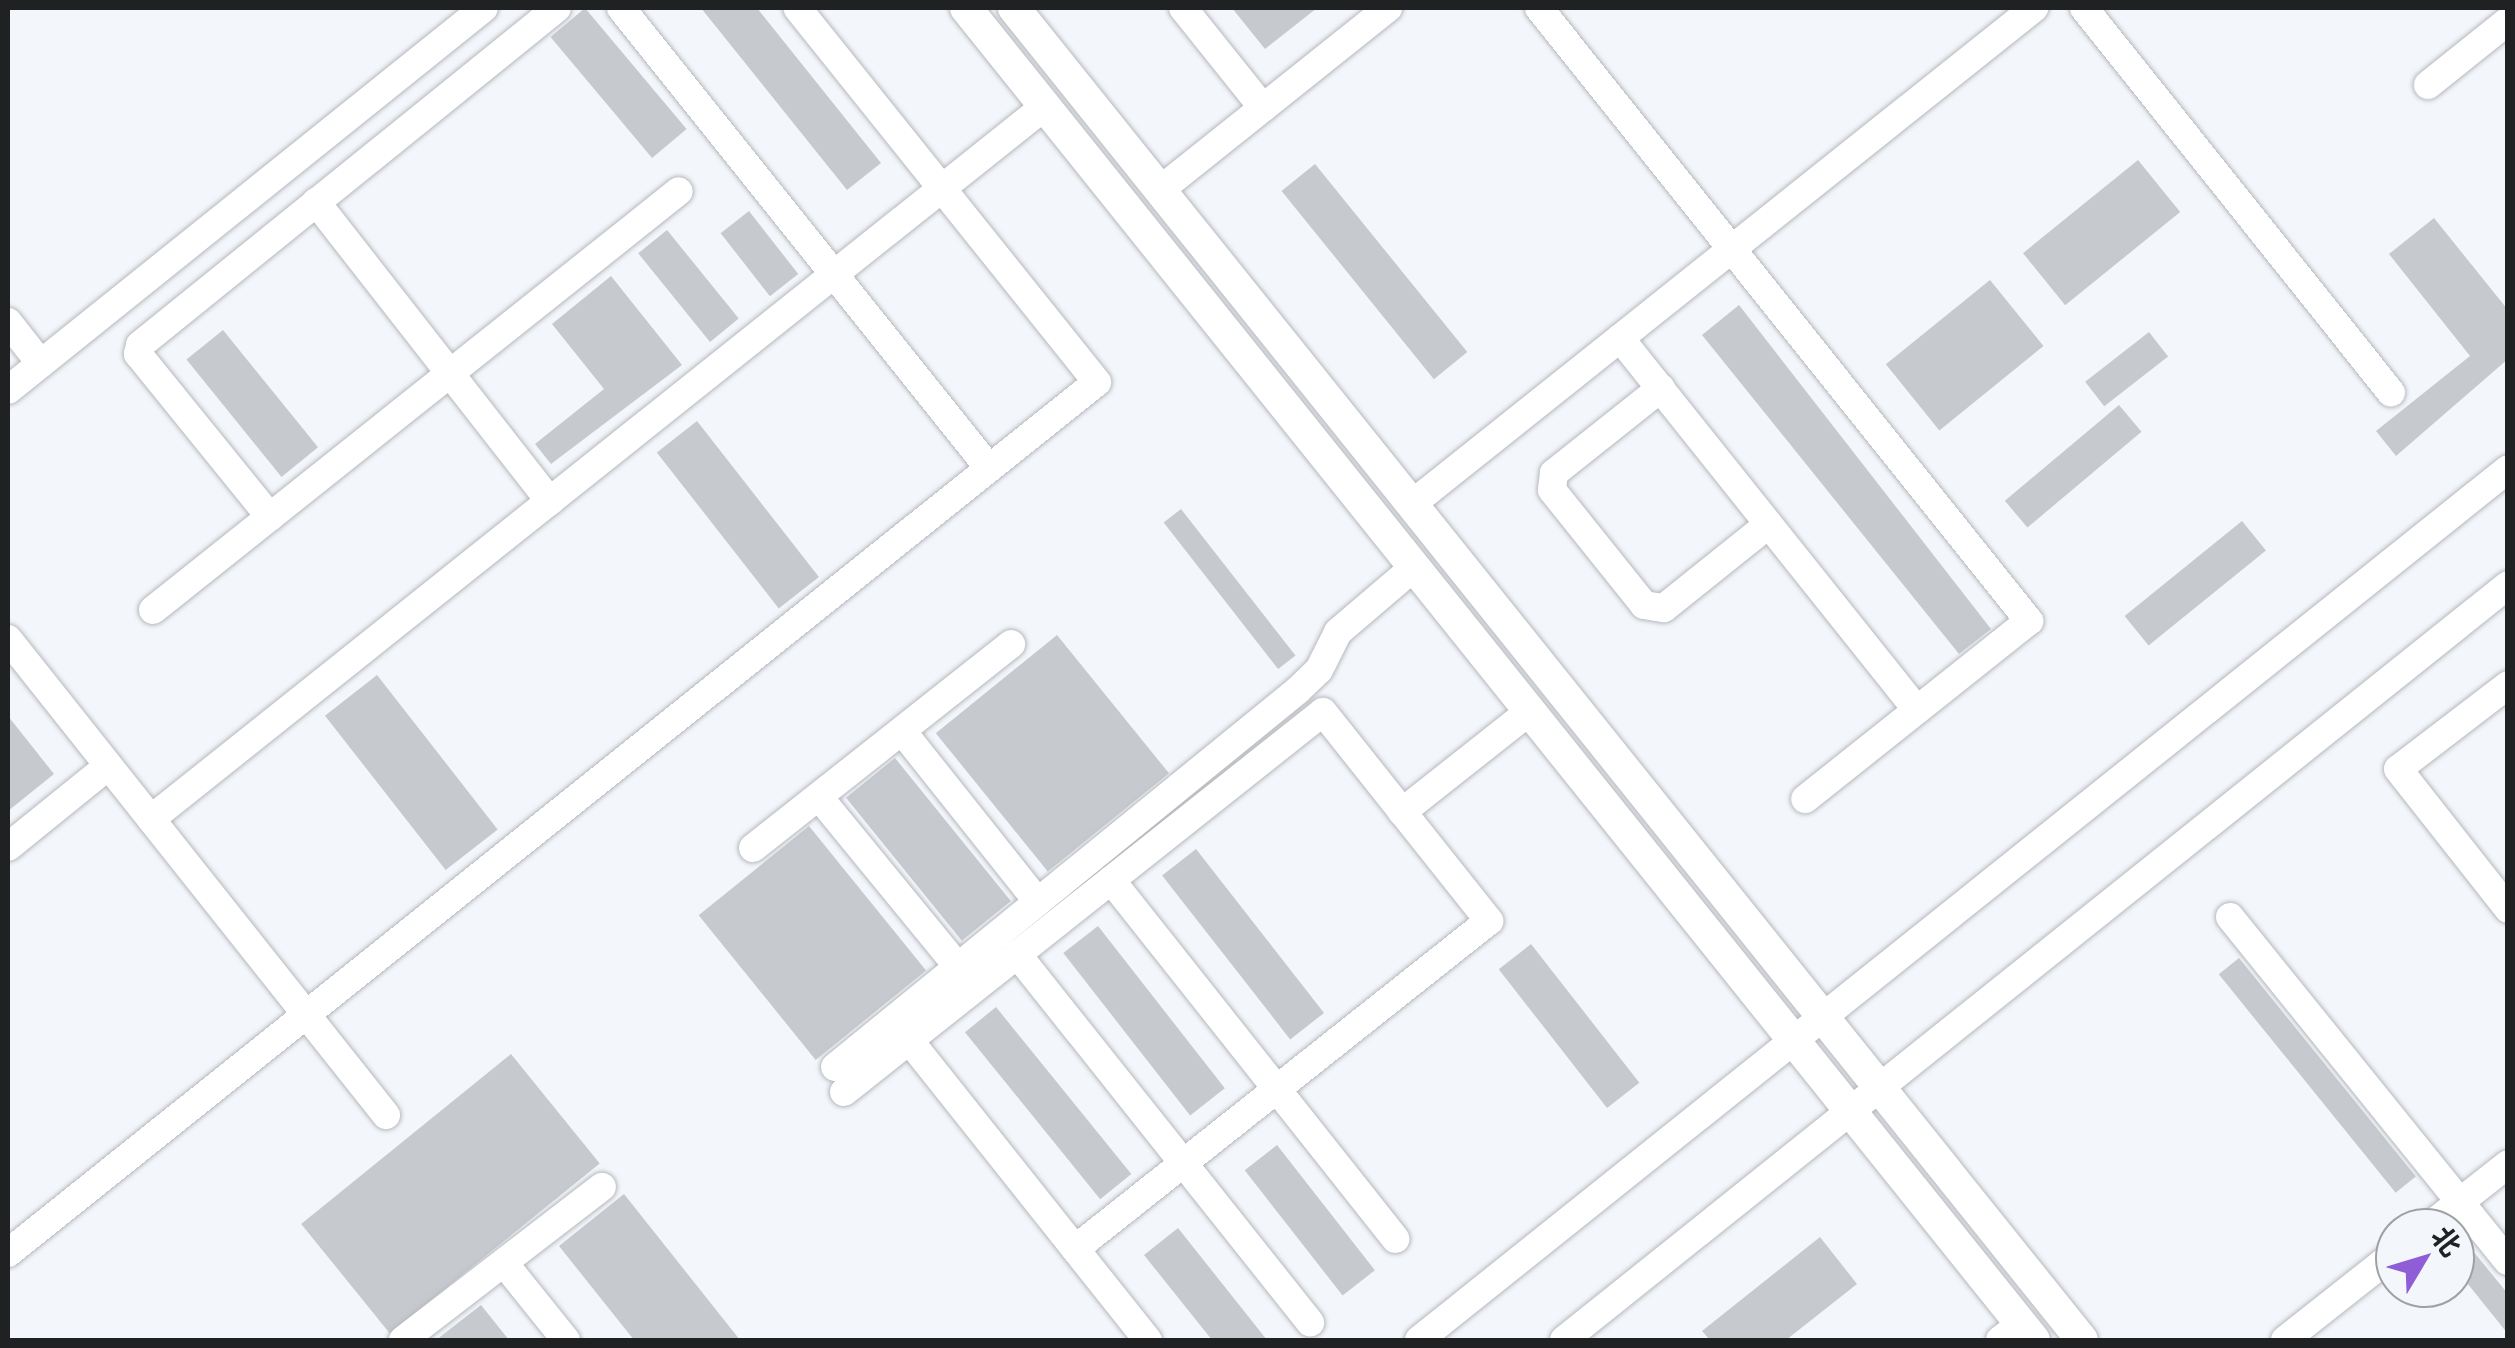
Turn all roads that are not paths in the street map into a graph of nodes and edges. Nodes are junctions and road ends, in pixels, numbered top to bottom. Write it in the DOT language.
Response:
graph roads {
  1 [pos="484,8"];
  2 [pos="557,8"];
  3 [pos="622,8"];
  4 [pos="797,8"];
  5 [pos="966,8"];
  6 [pos="1014,8"];
  7 [pos="1183,8"];
  8 [pos="1388,8"];
  9 [pos="1539,8"];
  10 [pos="2034,8"];
  11 [pos="2084,8"];
  12 [pos="2508,21"];
  13 [pos="2428,85"];
  14 [pos="1045,106"];
  15 [pos="1263,108"];
  16 [pos="942,188"];
  17 [pos="1160,190"];
  18 [pos="679,191"];
  19 [pos="316,202"];
  20 [pos="1732,249"];
  21 [pos="834,274"];
  22 [pos="8,322"];
  23 [pos="1620,338"];
  24 [pos="40,364"];
  25 [pos="450,373"];
  26 [pos="1661,388"];
  27 [pos="8,390"];
  28 [pos="2391,392"];
  29 [pos="989,468"];
  30 [pos="2508,469"];
  31 [pos="550,500"];
  32 [pos="1412,504"];
  33 [pos="270,517"];
  34 [pos="1769,524"];
  35 [pos="1414,567"];
  36 [pos="2508,585"];
  37 [pos="153,610"];
  38 [pos="8,639"];
  39 [pos="1012,644"];
  40 [pos="2508,685"];
  41 [pos="1530,710"];
  42 [pos="1918,710"];
  43 [pos="902,731"];
  44 [pos="108,766"];
  45 [pos="818,797"];
  46 [pos="1805,799"];
  47 [pos="1402,812"];
  48 [pos="151,819"];
  49 [pos="8,846"];
  50 [pos="753,848"];
  51 [pos="1111,880"];
  52 [pos="1038,902"];
  53 [pos="2508,908"];
  54 [pos="2230,917"];
  55 [pos="1018,954"];
  56 [pos="958,967"];
  57 [pos="306,1014"];
  58 [pos="1823,1017"];
  59 [pos="910,1040"];
  60 [pos="1794,1040"];
  61 [pos="1880,1088"];
  62 [pos="1277,1089"];
  63 [pos="1850,1111"];
  64 [pos="386,1115"];
  65 [pos="1183,1163"];
  66 [pos="2508,1164"];
  67 [pos="602,1188"];
  68 [pos="2460,1202"];
  69 [pos="2452,1208"];
  70 [pos="1396,1239"];
  71 [pos="1075,1249"];
  72 [pos="8,1254"];
  73 [pos="2508,1260"];
  74 [pos="504,1263"];
  75 [pos="2375,1269"];
  76 [pos="1310,1323"];
  77 [pos="2019,1335"];
  78 [pos="403,1340"];
  79 [pos="566,1340"];
  80 [pos="1148,1340"];
  81 [pos="1418,1340"];
  82 [pos="1564,1340"];
  83 [pos="2082,1340"];
  84 [pos="2285,1340"];
  1 -- 24 [label="street"];
  2 -- 19 [label="street"];
  3 -- 21 [label="street"];
  4 -- 16 [label="street"];
  5 -- 14 [label="main road"];
  6 -- 17 [label="main road"];
  7 -- 15 [label="street"];
  8 -- 15 [label="street"];
  9 -- 20 [label="street"];
  10 -- 20 [label="street"];
  11 -- 28 [label="street"];
  12 -- 13 [label="street"];
  14 -- 16 [label="street"];
  14 -- 35 [label="main road"];
  15 -- 17 [label="street"];
  16 -- 21 [label="street"];
  16 -- 29 [label="street"];
  17 -- 32 [label="main road"];
  18 -- 25 [label="street"];
  19 -- 25 [label="street"];
  19 -- 33 [label="street"];
  20 -- 23 [label="street"];
  20 -- 42 [label="street"];
  21 -- 29 [label="street"];
  21 -- 31 [label="street"];
  22 -- 24 [label="street"];
  23 -- 26 [label="street"];
  23 -- 32 [label="street"];
  24 -- 27 [label="street"];
  25 -- 31 [label="street"];
  25 -- 33 [label="street"];
  26 -- 34 [label="street"];
  26 -- 34 [label="street"];
  29 -- 57 [label="street"];
  30 -- 58 [label="street"];
  31 -- 48 [label="street"];
  32 -- 58 [label="main road"];
  33 -- 37 [label="street"];
  34 -- 42 [label="street"];
  35 -- 41 [label="main road"];
  35 -- 52 [label="street"];
  36 -- 61 [label="street"];
  38 -- 44 [label="street"];
  39 -- 43 [label="street"];
  40 -- 53 [label="street"];
  41 -- 47 [label="street"];
  41 -- 60 [label="main road"];
  42 -- 46 [label="street"];
  43 -- 45 [label="street"];
  43 -- 52 [label="street"];
  44 -- 48 [label="street"];
  44 -- 49 [label="street"];
  45 -- 50 [label="street"];
  45 -- 56 [label="street"];
  47 -- 51 [label="street"];
  47 -- 62 [label="street"];
  48 -- 57 [label="street"];
  51 -- 55 [label="street"];
  51 -- 62 [label="street"];
  52 -- 56 [label="street"];
  54 -- 68 [label="street"];
  55 -- 59 [label="street"];
  55 -- 65 [label="street"];
  56 -- 59 [label="street"];
  57 -- 64 [label="street"];
  57 -- 72 [label="street"];
  58 -- 60 [label="street"];
  58 -- 61 [label="main road"];
  59 -- 71 [label="street"];
  60 -- 63 [label="main road"];
  60 -- 81 [label="street"];
  61 -- 63 [label="street"];
  61 -- 83 [label="main road"];
  62 -- 65 [label="street"];
  62 -- 70 [label="street"];
  63 -- 77 [label="main road"];
  63 -- 82 [label="street"];
  65 -- 71 [label="street"];
  65 -- 76 [label="street"];
  66 -- 68 [label="street"];
  67 -- 74 [label="street"];
  68 -- 69 [label="street"];
  68 -- 73 [label="street"];
  71 -- 80 [label="street"];
  74 -- 78 [label="street"];
  74 -- 79 [label="street"];
  75 -- 84 [label="street"];
}
